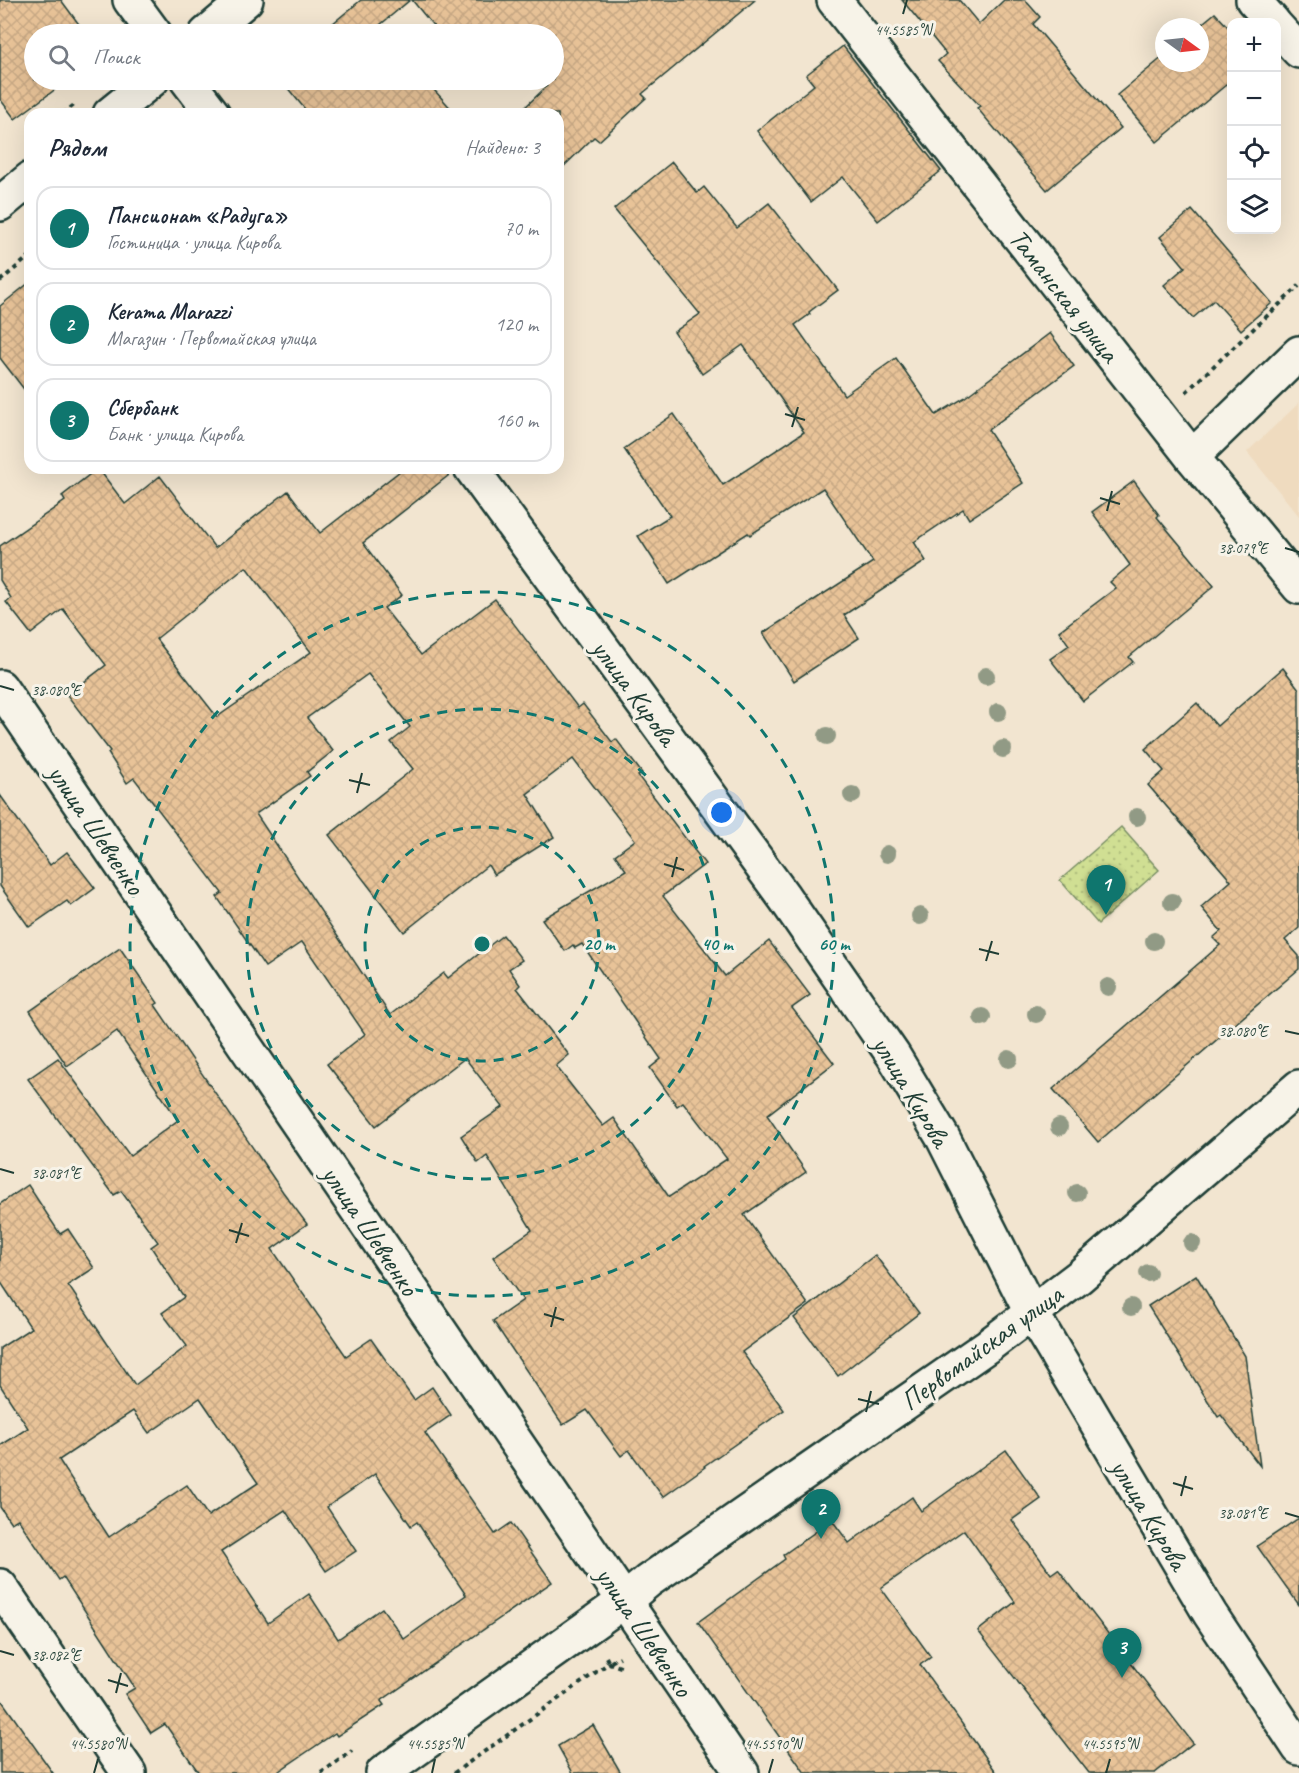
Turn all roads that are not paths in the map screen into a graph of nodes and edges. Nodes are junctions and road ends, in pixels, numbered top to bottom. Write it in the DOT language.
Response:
graph roads {
  1 [pos="130,0"];
  2 [pos="246,0"];
  3 [pos="834,0"];
  4 [pos="1253,0"];
  5 [pos="1269,18"];
  6 [pos="147,24"];
  7 [pos="218,24"];
  8 [pos="1281,31"];
  9 [pos="1299,51"];
  10 [pos="140,90"];
  11 [pos="195,90"];
  12 [pos="117,108"];
  13 [pos="208,108"];
  14 [pos="24,184"];
  15 [pos="0,204"];
  16 [pos="1299,353"];
  17 [pos="1192,457"];
  18 [pos="475,474"];
  19 [pos="1299,587"];
  20 [pos="0,687"];
  21 [pos="1299,1088"];
  22 [pos="1031,1312"];
  23 [pos="0,1586"];
  24 [pos="624,1601"];
  25 [pos="1299,1748"];
  26 [pos="129,1773"];
  27 [pos="383,1773"];
  28 [pos="742,1773"];
  1 -- 6 [label="street"];
  2 -- 7 [label="street"];
  3 -- 17 [label="street, Таманская улица"];
  4 -- 5 [label="street"];
  8 -- 9 [label="street"];
  10 -- 12 [label="street"];
  11 -- 13 [label="street"];
  14 -- 15 [label="street"];
  16 -- 17 [label="street"];
  17 -- 19 [label="street, Таманская улица"];
  18 -- 22 [label="street, улица Кирова"];
  20 -- 24 [label="street, улица Шевченко"];
  21 -- 22 [label="street, Первомайская улица"];
  22 -- 24 [label="street, Первомайская улица"];
  22 -- 25 [label="street, улица Кирова"];
  23 -- 26 [label="street"];
  24 -- 27 [label="street, Первомайская улица"];
  24 -- 28 [label="street, улица Шевченко"];
}
